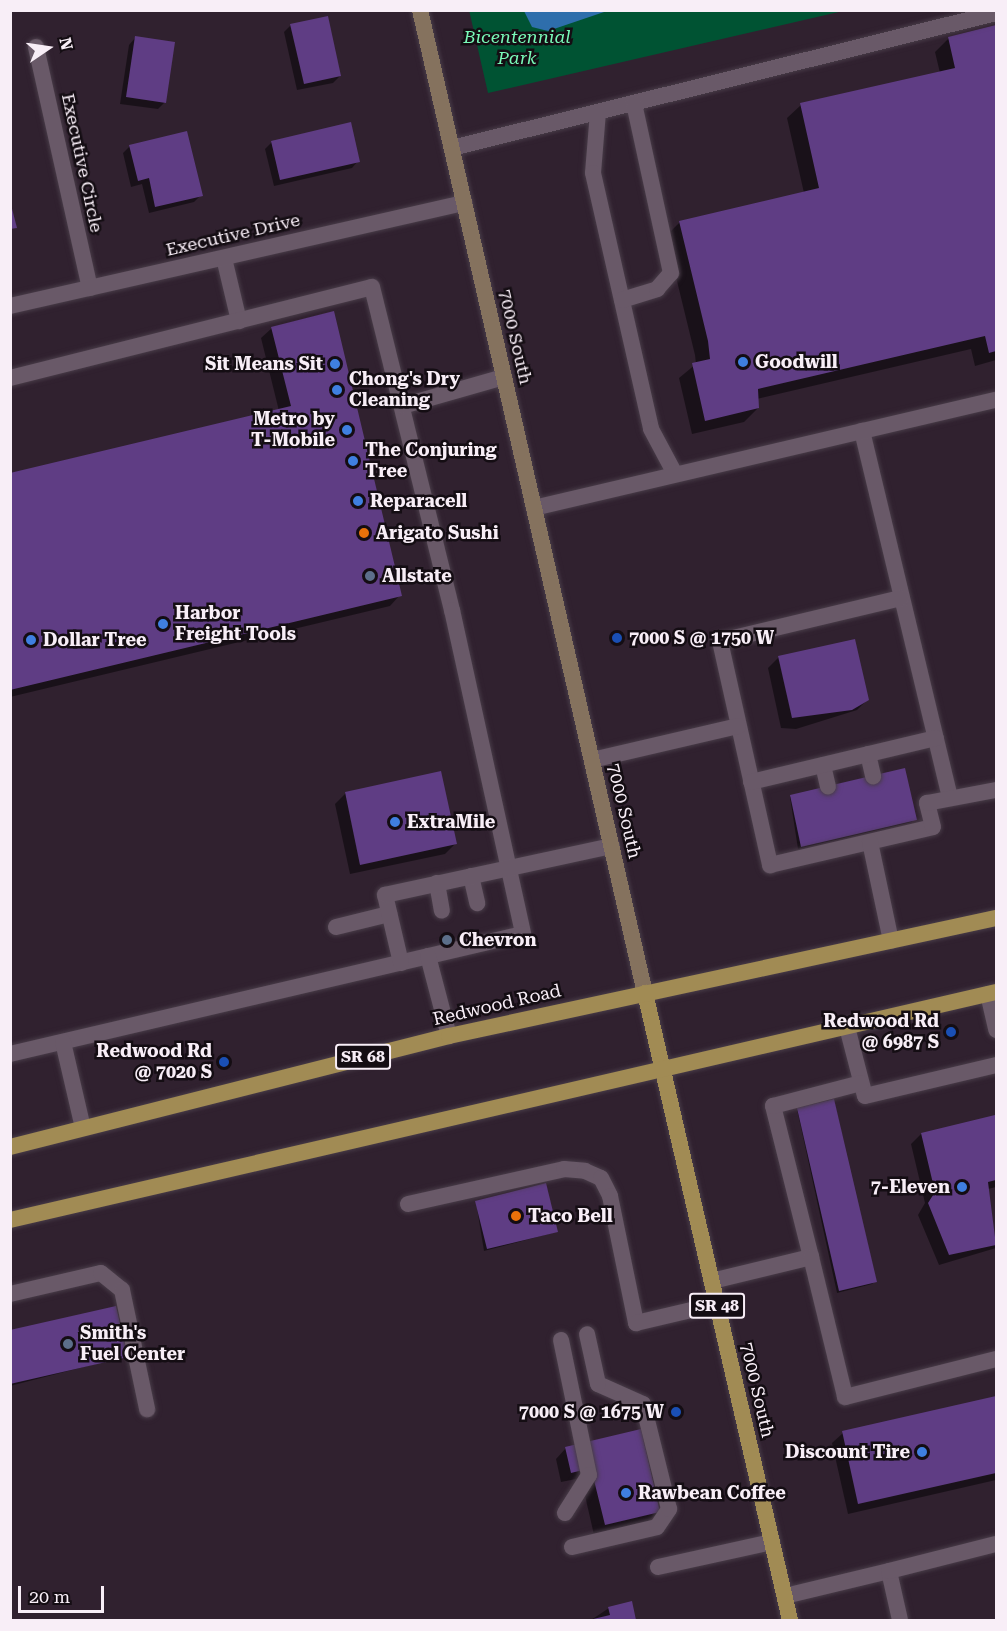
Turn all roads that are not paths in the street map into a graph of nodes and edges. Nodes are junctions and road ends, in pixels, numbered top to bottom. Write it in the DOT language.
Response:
graph roads {
  1 [pos="420,10"];
  2 [pos="996,13"];
  3 [pos="36,46"];
  4 [pos="634,103"];
  5 [pos="598,112"];
  6 [pos="452,148"];
  7 [pos="464,203"];
  8 [pos="224,258"];
  9 [pos="90,288"];
  10 [pos="622,300"];
  11 [pos="10,306"];
  12 [pos="239,321"];
  13 [pos="504,377"];
  14 [pos="10,378"];
  15 [pos="996,400"];
  16 [pos="402,406"];
  17 [pos="862,431"];
  18 [pos="675,474"];
  19 [pos="534,508"];
  20 [pos="901,598"];
  21 [pos="738,726"];
  22 [pos="936,738"];
  23 [pos="868,754"];
  24 [pos="592,760"];
  25 [pos="823,765"];
  26 [pos="873,776"];
  27 [pos="751,782"];
  28 [pos="828,786"];
  29 [pos="996,790"];
  30 [pos="950,798"];
  31 [pos="870,842"];
  32 [pos="612,846"];
  33 [pos="508,868"];
  34 [pos="471,876"];
  35 [pos="437,883"];
  36 [pos="477,903"];
  37 [pos="442,911"];
  38 [pos="389,914"];
  39 [pos="996,918"];
  40 [pos="336,927"];
  41 [pos="891,941"];
  42 [pos="428,956"];
  43 [pos="401,963"];
  44 [pos="645,993"];
  45 [pos="992,993"];
  46 [pos="847,1027"];
  47 [pos="996,1030"];
  48 [pos="448,1036"];
  49 [pos="63,1042"];
  50 [pos="10,1054"];
  51 [pos="996,1065"];
  52 [pos="662,1071"];
  53 [pos="861,1083"];
  54 [pos="83,1128"];
  55 [pos="10,1147"];
  56 [pos="408,1204"];
  57 [pos="10,1220"];
  58 [pos="811,1257"];
  59 [pos="712,1281"];
  60 [pos="10,1294"];
  61 [pos="717,1304"];
  62 [pos="587,1334"];
  63 [pos="561,1340"];
  64 [pos="996,1359"];
  65 [pos="147,1409"];
  66 [pos="565,1513"];
  67 [pos="772,1542"];
  68 [pos="996,1544"];
  69 [pos="573,1547"];
  70 [pos="658,1567"];
  71 [pos="889,1571"];
  72 [pos="784,1596"];
  73 [pos="790,1620"];
  74 [pos="900,1620"];
  1 -- 6 [label="main road, 7000 South"];
  2 -- 4 [label="street"];
  3 -- 9 [label="street, Executive Circle"];
  4 -- 5 [label="street"];
  4 -- 10 [label="street"];
  5 -- 6 [label="street"];
  5 -- 10 [label="street"];
  6 -- 7 [label="main road, 7000 South"];
  7 -- 8 [label="street, Executive Drive"];
  7 -- 13 [label="main road, 7000 South"];
  8 -- 9 [label="street, Executive Drive"];
  8 -- 12 [label="street"];
  9 -- 11 [label="street, Executive Drive"];
  10 -- 18 [label="street"];
  12 -- 14 [label="street"];
  12 -- 16 [label="street"];
  13 -- 16 [label="street"];
  13 -- 19 [label="main road, 7000 South"];
  15 -- 17 [label="street"];
  16 -- 33 [label="street"];
  17 -- 18 [label="street"];
  17 -- 20 [label="street"];
  18 -- 19 [label="street"];
  19 -- 24 [label="main road, 7000 South"];
  20 -- 21 [label="street"];
  20 -- 22 [label="street"];
  21 -- 24 [label="street"];
  21 -- 27 [label="street"];
  22 -- 23 [label="street"];
  22 -- 30 [label="street"];
  23 -- 25 [label="street"];
  23 -- 26 [label="street"];
  24 -- 32 [label="main road, 7000 South"];
  25 -- 27 [label="street"];
  25 -- 28 [label="street"];
  27 -- 31 [label="street"];
  29 -- 30 [label="street"];
  30 -- 31 [label="street"];
  31 -- 41 [label="street"];
  32 -- 33 [label="street"];
  32 -- 44 [label="main road, 7000 South"];
  33 -- 34 [label="street"];
  33 -- 42 [label="street"];
  34 -- 35 [label="street"];
  34 -- 36 [label="street"];
  35 -- 37 [label="street"];
  35 -- 38 [label="street"];
  38 -- 40 [label="street"];
  38 -- 43 [label="street"];
  39 -- 41 [label="main road, Redwood Road / SR 68"];
  41 -- 44 [label="main road, Redwood Road / SR 68"];
  42 -- 43 [label="street"];
  42 -- 48 [label="street"];
  43 -- 49 [label="street"];
  44 -- 48 [label="main road, Redwood Road / SR 68"];
  44 -- 52 [label="main road, 7000 South / SR 48"];
  45 -- 46 [label="main road"];
  45 -- 47 [label="street"];
  46 -- 52 [label="main road"];
  46 -- 53 [label="street"];
  48 -- 54 [label="main road, Redwood Road / SR 68"];
  49 -- 50 [label="street"];
  49 -- 54 [label="street"];
  51 -- 53 [label="street"];
  52 -- 57 [label="main road"];
  52 -- 59 [label="main road, 7000 South / SR 48"];
  53 -- 58 [label="street"];
  54 -- 55 [label="main road, Redwood Road / SR 68"];
  56 -- 61 [label="street"];
  58 -- 59 [label="street"];
  58 -- 64 [label="street"];
  59 -- 61 [label="main road, 7000 South / SR 48"];
  60 -- 65 [label="street"];
  61 -- 67 [label="main road, 7000 South / SR 48"];
  62 -- 69 [label="street"];
  63 -- 66 [label="street"];
  67 -- 70 [label="street"];
  67 -- 72 [label="main road, 7000 South / SR 48"];
  68 -- 71 [label="street"];
  71 -- 72 [label="street"];
  71 -- 74 [label="street"];
  72 -- 73 [label="main road, 7000 South / SR 48"];
}
